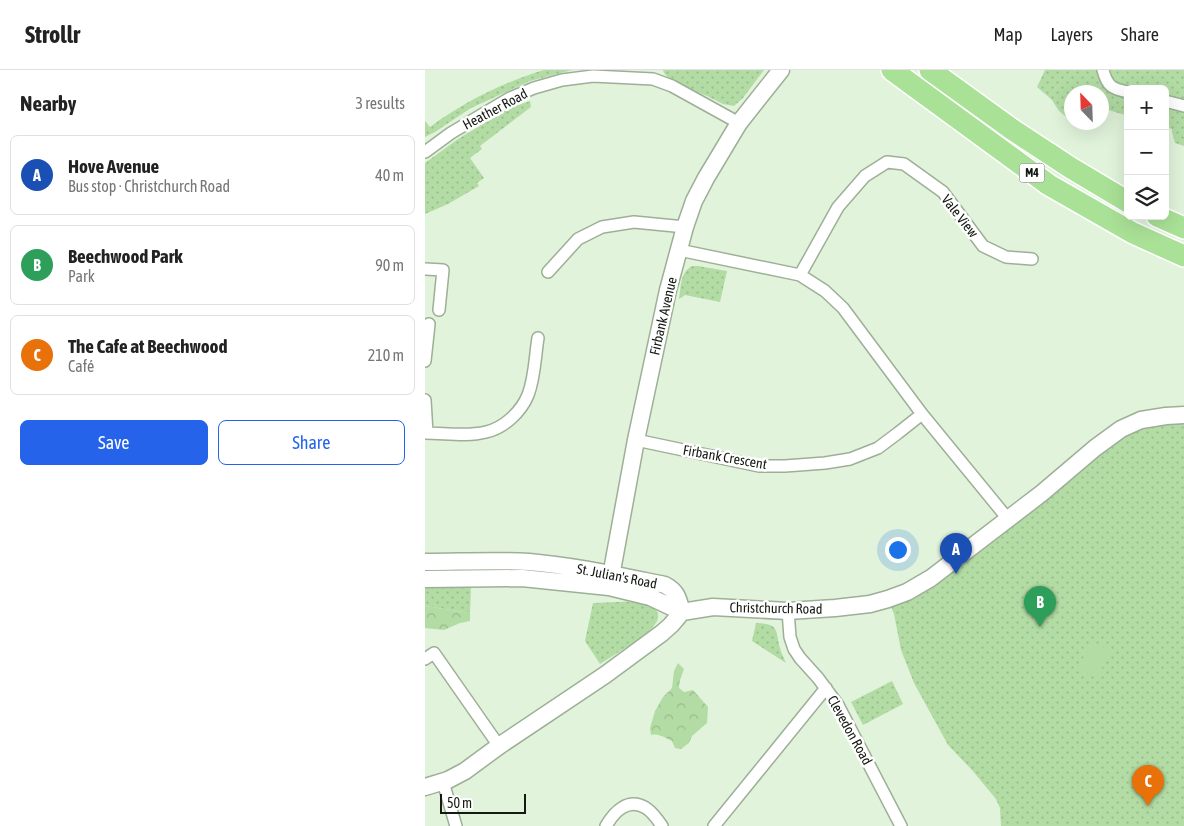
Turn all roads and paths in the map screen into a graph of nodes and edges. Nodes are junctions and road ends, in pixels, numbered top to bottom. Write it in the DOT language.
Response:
graph roads {
  1 [pos="781,70"];
  2 [pos="892,70"];
  3 [pos="930,70"];
  4 [pos="1103,70"];
  5 [pos="654,75"];
  6 [pos="1124,91"];
  7 [pos="1169,102"];
  8 [pos="1184,106"];
  9 [pos="739,123"];
  10 [pos="425,152"];
  11 [pos="1124,200"];
  12 [pos="1166,220"];
  13 [pos="685,227"];
  14 [pos="1184,228"];
  15 [pos="679,250"];
  16 [pos="1184,256"];
  17 [pos="1032,259"];
  18 [pos="425,269"];
  19 [pos="547,272"];
  20 [pos="800,275"];
  21 [pos="439,310"];
  22 [pos="429,324"];
  23 [pos="538,338"];
  24 [pos="425,361"];
  25 [pos="425,400"];
  26 [pos="922,414"];
  27 [pos="1184,415"];
  28 [pos="426,433"];
  29 [pos="636,440"];
  30 [pos="1008,519"];
  31 [pos="425,562"];
  32 [pos="472,570"];
  33 [pos="425,579"];
  34 [pos="610,580"];
  35 [pos="789,611"];
  36 [pos="682,612"];
  37 [pos="430,656"];
  38 [pos="826,688"];
  39 [pos="499,746"];
  40 [pos="443,782"];
  41 [pos="425,787"];
  42 [pos="456,826"];
  43 [pos="606,826"];
  44 [pos="662,826"];
  45 [pos="715,826"];
  46 [pos="901,826"];
  1 -- 9 [label="street, Firbank Avenue"];
  2 -- 16 [label="highway, M4"];
  3 -- 11 [label="highway, M4"];
  4 -- 6 [label="street"];
  5 -- 9 [label="street, Heather Road"];
  5 -- 10 [label="street, Heather Road"];
  7 -- 8 [label="street"];
  9 -- 13 [label="street, Firbank Avenue"];
  12 -- 14 [label="highway"];
  13 -- 15 [label="street, Firbank Avenue"];
  13 -- 19 [label="street"];
  15 -- 20 [label="street"];
  15 -- 29 [label="street, Firbank Avenue"];
  17 -- 20 [label="street, Vale View"];
  18 -- 21 [label="street"];
  20 -- 26 [label="street"];
  22 -- 24 [label="street"];
  23 -- 28 [label="street"];
  25 -- 28 [label="street"];
  26 -- 29 [label="street, Firbank Crescent"];
  26 -- 30 [label="street"];
  27 -- 30 [label="street, Christchurch Road"];
  29 -- 34 [label="street, Firbank Avenue"];
  30 -- 35 [label="street, Christchurch Road"];
  31 -- 32 [label="street, St. Julian's Road"];
  32 -- 33 [label="street, St. Julian's Road"];
  32 -- 34 [label="street, St. Julian's Road"];
  34 -- 36 [label="street, St. Julian's Road"];
  35 -- 36 [label="street, Christchurch Road"];
  35 -- 38 [label="street, Clevedon Road"];
  36 -- 39 [label="street"];
  37 -- 39 [label="street"];
  38 -- 45 [label="street"];
  38 -- 46 [label="street, Clevedon Road"];
  39 -- 40 [label="street"];
  40 -- 41 [label="street"];
  40 -- 42 [label="street"];
  43 -- 44 [label="street"];
}
